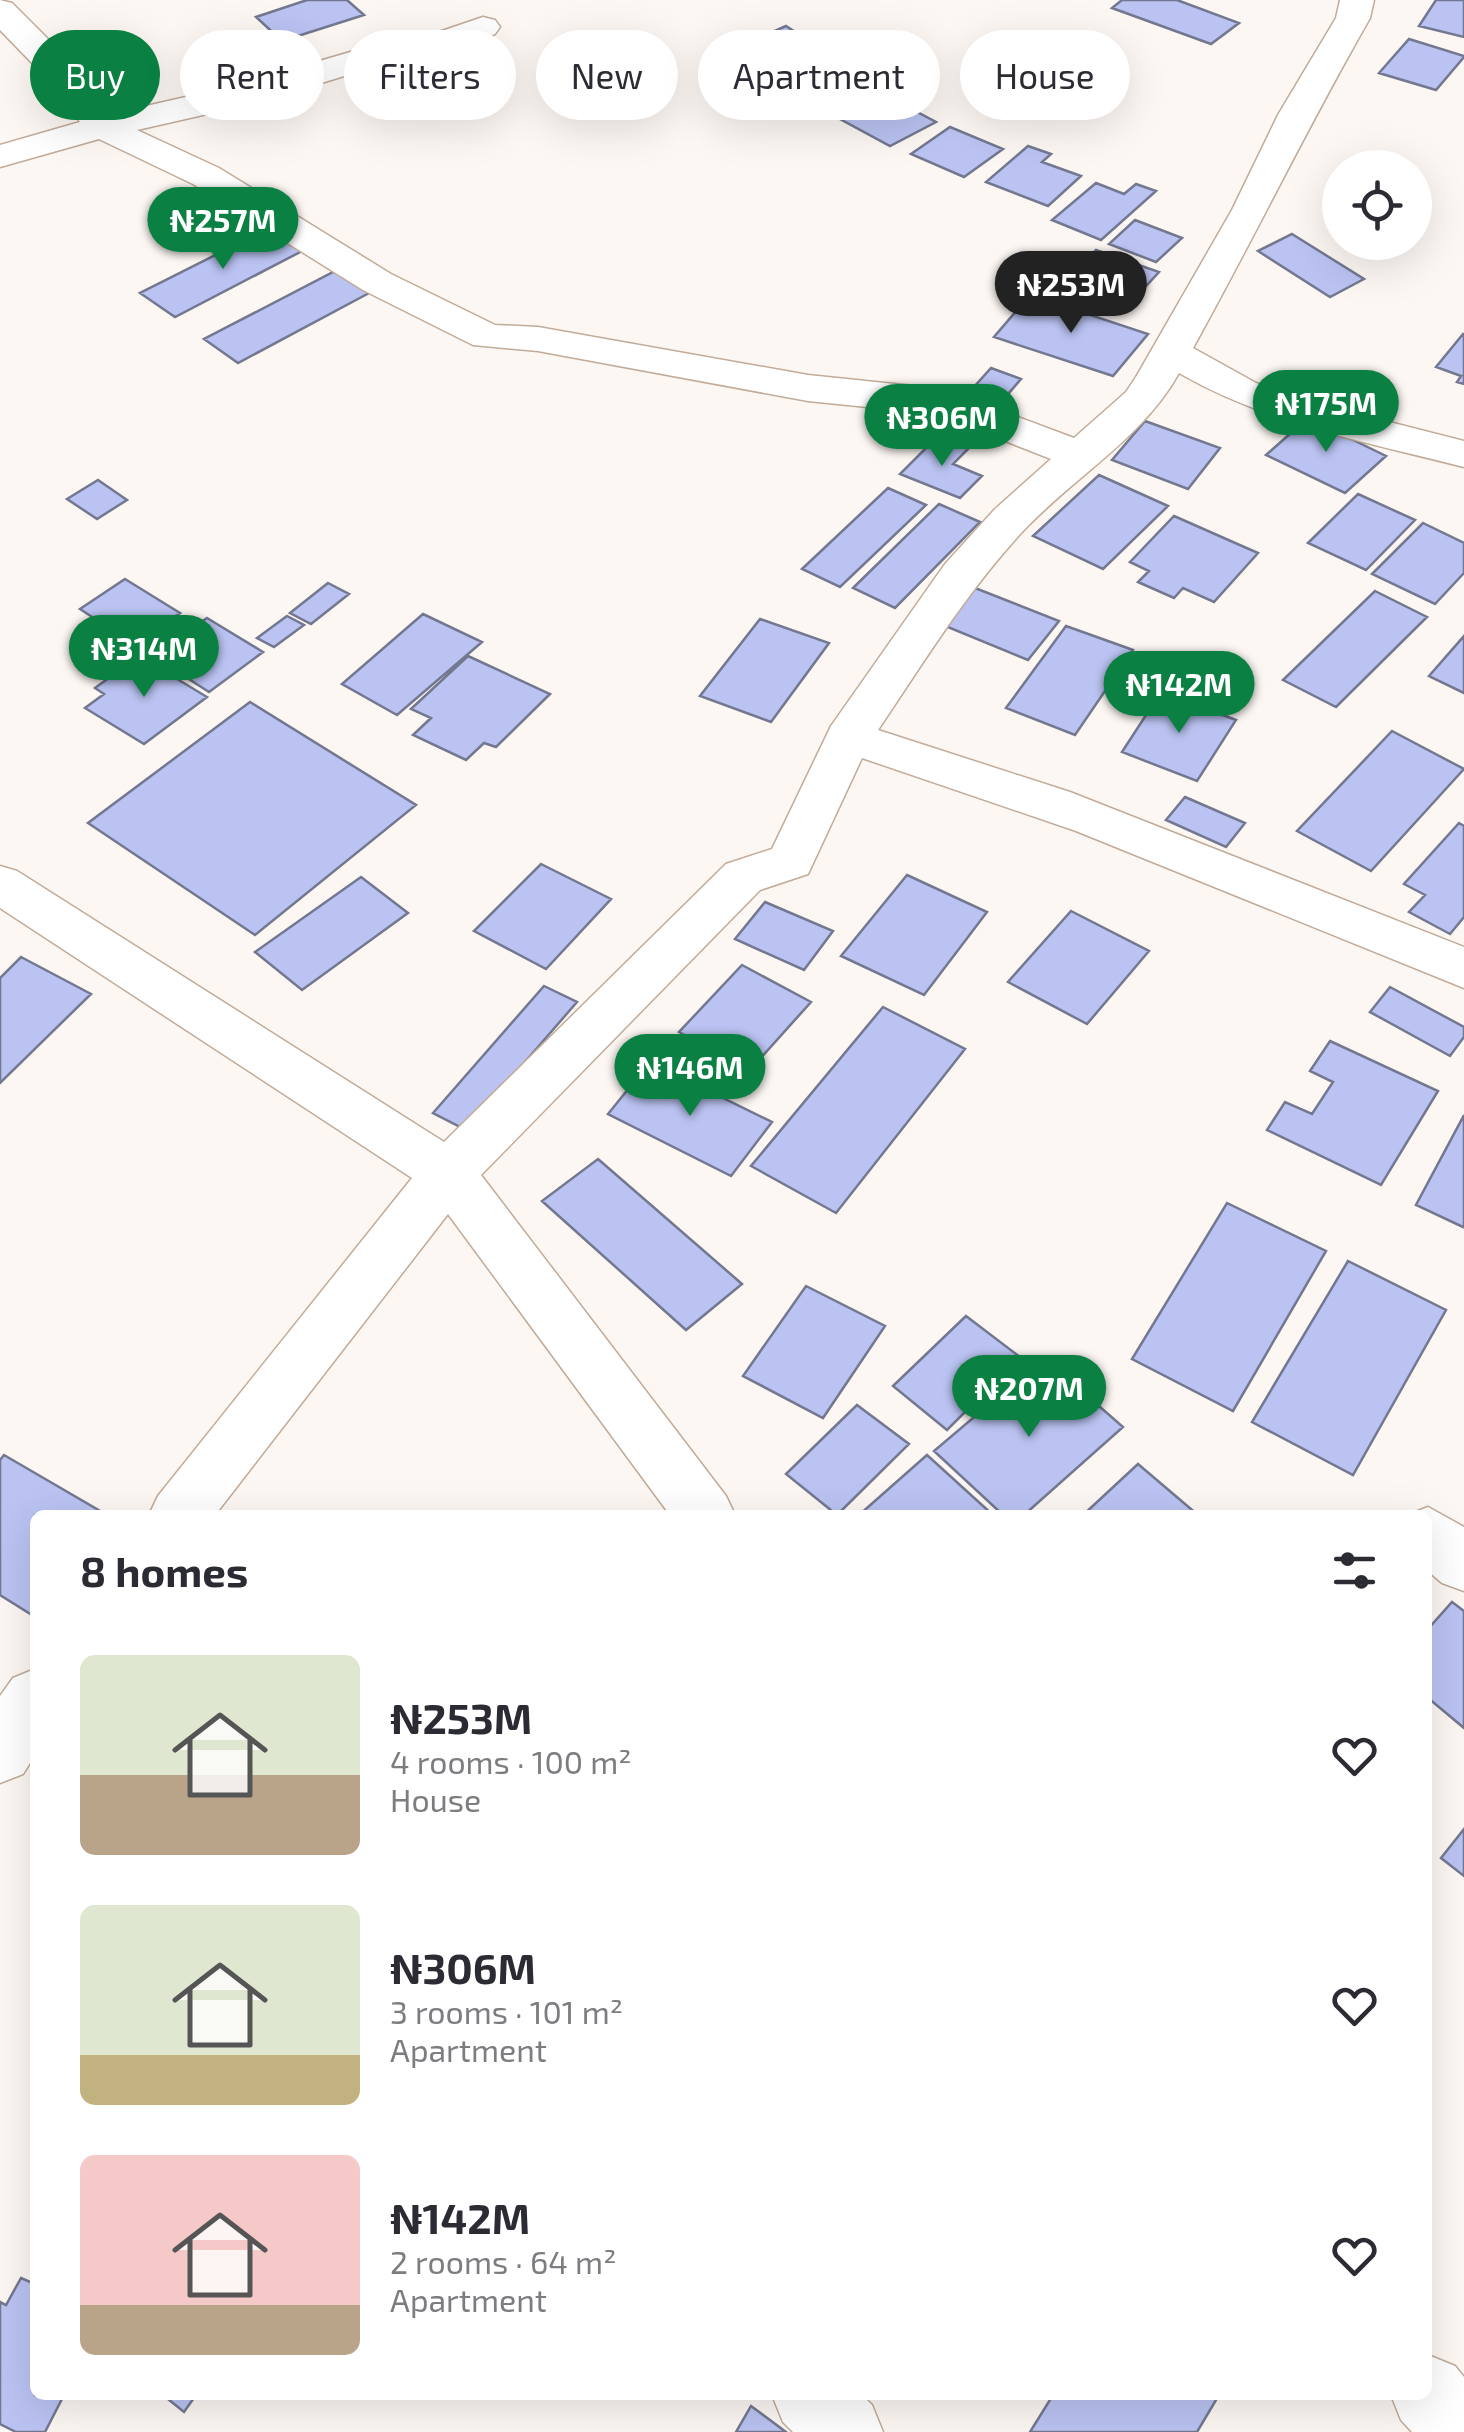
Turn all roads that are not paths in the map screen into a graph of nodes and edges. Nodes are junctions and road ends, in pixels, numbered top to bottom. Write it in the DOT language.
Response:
graph roads {
  1 [pos="442,0"];
  2 [pos="1357,0"];
  3 [pos="0,10"];
  4 [pos="102,127"];
  5 [pos="0,156"];
  6 [pos="1170,350"];
  7 [pos="1464,454"];
  8 [pos="1082,456"];
  9 [pos="848,738"];
  10 [pos="0,884"];
  11 [pos="1464,969"];
  12 [pos="448,1173"];
  13 [pos="184,1510"];
  14 [pos="701,1510"];
  15 [pos="1432,1539"];
  16 [pos="1464,1563"];
  17 [pos="1432,2399"];
  18 [pos="815,2400"];
  19 [pos="844,2432"];
  20 [pos="1461,2432"];
  1 -- 4 [label="street"];
  2 -- 6 [label="street"];
  3 -- 4 [label="street"];
  4 -- 5 [label="street"];
  4 -- 8 [label="street"];
  6 -- 7 [label="street"];
  6 -- 8 [label="street"];
  8 -- 9 [label="street"];
  9 -- 11 [label="street"];
  9 -- 12 [label="street"];
  10 -- 12 [label="street"];
  12 -- 13 [label="street"];
  12 -- 14 [label="street"];
  15 -- 16 [label="street"];
  17 -- 20 [label="street"];
  18 -- 19 [label="street"];
}
